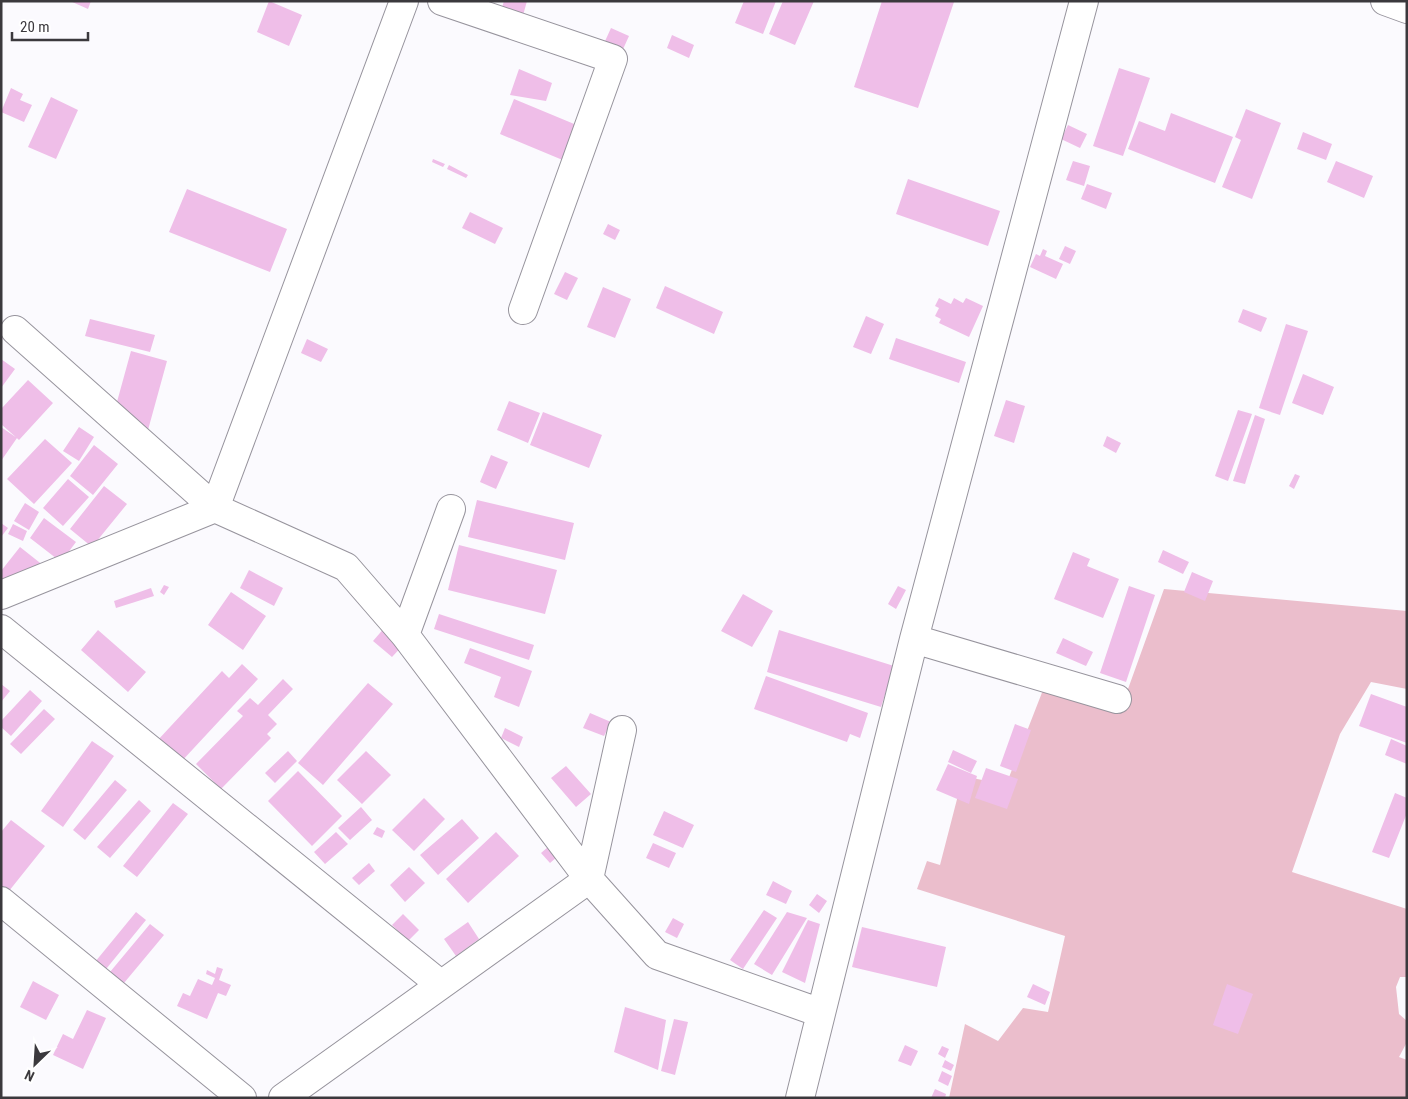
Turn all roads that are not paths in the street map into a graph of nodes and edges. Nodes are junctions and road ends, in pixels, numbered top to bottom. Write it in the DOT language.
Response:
graph roads {
  1 [pos="404,1"];
  2 [pos="442,1"];
  3 [pos="1084,1"];
  4 [pos="1385,1"];
  5 [pos="1407,9"];
  6 [pos="522,310"];
  7 [pos="15,330"];
  8 [pos="215,508"];
  9 [pos="451,509"];
  10 [pos="1,596"];
  11 [pos="1,629"];
  12 [pos="405,635"];
  13 [pos="914,639"];
  14 [pos="1117,700"];
  15 [pos="622,730"];
  16 [pos="589,879"];
  17 [pos="1,901"];
  18 [pos="440,984"];
  19 [pos="821,1013"];
  20 [pos="242,1098"];
  21 [pos="283,1098"];
  22 [pos="800,1098"];
  1 -- 8 [label="street"];
  2 -- 6 [label="street"];
  3 -- 13 [label="street"];
  4 -- 5 [label="street"];
  7 -- 8 [label="street"];
  8 -- 10 [label="street"];
  8 -- 12 [label="street"];
  9 -- 12 [label="street"];
  11 -- 18 [label="street"];
  12 -- 16 [label="street"];
  13 -- 14 [label="street"];
  13 -- 19 [label="street"];
  15 -- 16 [label="street"];
  16 -- 18 [label="street"];
  16 -- 19 [label="street"];
  17 -- 20 [label="street"];
  18 -- 21 [label="street"];
  19 -- 22 [label="street"];
}
